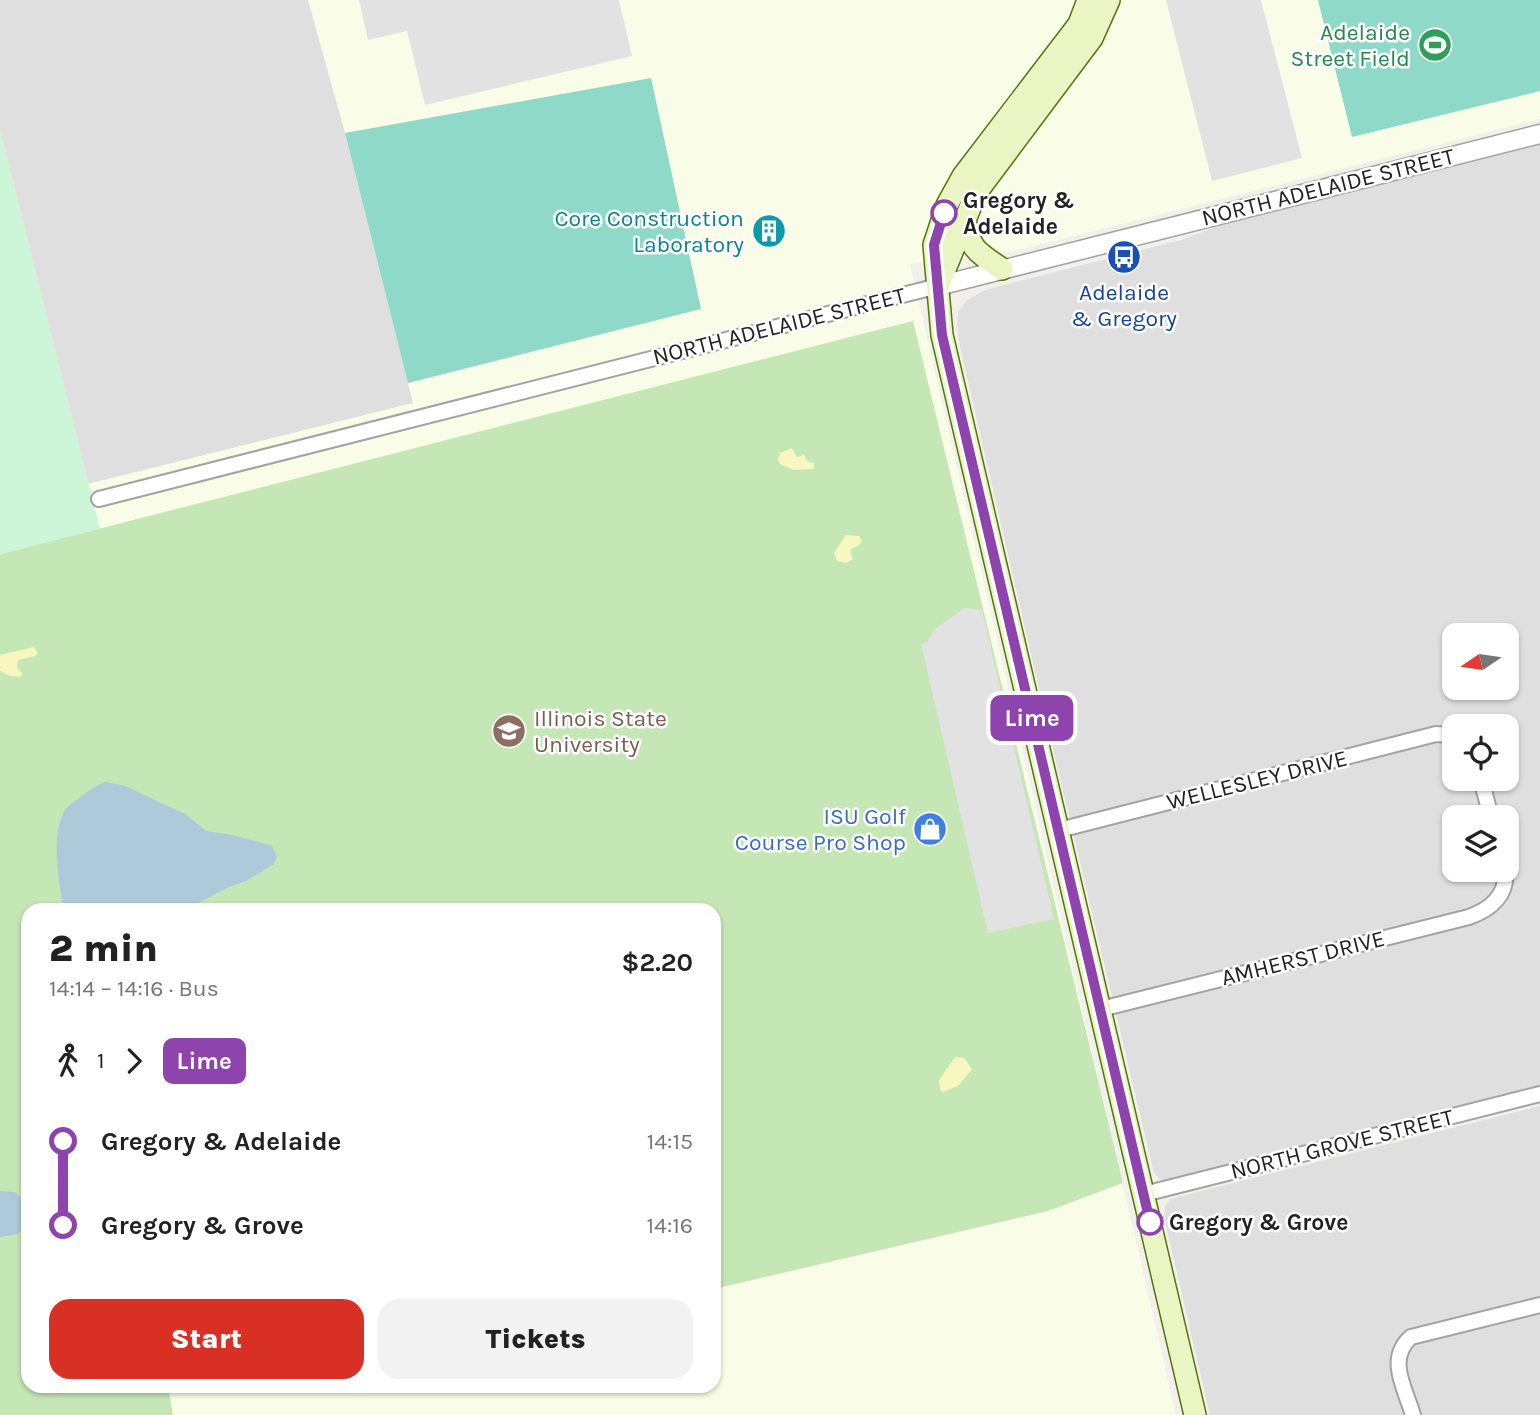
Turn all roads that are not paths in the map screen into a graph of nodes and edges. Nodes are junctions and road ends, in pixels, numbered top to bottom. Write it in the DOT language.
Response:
graph roads {
  1 [pos="1088,0"];
  2 [pos="1109,0"];
  3 [pos="1540,134"];
  4 [pos="964,216"];
  5 [pos="1002,269"];
  6 [pos="938,286"];
  7 [pos="99,499"];
  8 [pos="1442,734"];
  9 [pos="1059,830"];
  10 [pos="1504,882"];
  11 [pos="1101,1009"];
  12 [pos="1540,1094"];
  13 [pos="1144,1194"];
  14 [pos="1540,1305"];
  15 [pos="1195,1415"];
  16 [pos="1412,1415"];
  1 -- 6 [label="main road"];
  2 -- 4 [label="main road"];
  3 -- 5 [label="street, NORTH ADELAIDE STREET"];
  4 -- 5 [label="main road"];
  4 -- 6 [label="main road"];
  5 -- 6 [label="street, NORTH ADELAIDE STREET"];
  6 -- 7 [label="street, NORTH ADELAIDE STREET"];
  6 -- 9 [label="main road"];
  8 -- 9 [label="street, WELLESLEY DRIVE"];
  9 -- 11 [label="main road"];
  10 -- 11 [label="street, AMHERST DRIVE"];
  11 -- 13 [label="main road"];
  12 -- 13 [label="street, NORTH GROVE STREET"];
  13 -- 15 [label="main road"];
  14 -- 16 [label="street"];
}
